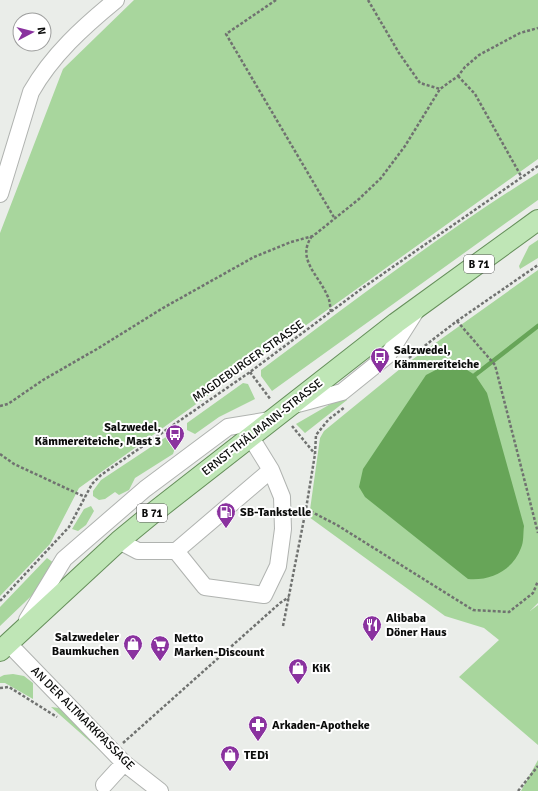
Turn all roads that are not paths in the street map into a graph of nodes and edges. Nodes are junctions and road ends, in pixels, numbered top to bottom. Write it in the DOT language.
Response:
graph roads {
  1 [pos="116,0"];
  2 [pos="0,194"];
  3 [pos="538,220"];
  4 [pos="270,420"];
  5 [pos="250,436"];
  6 [pos="272,470"];
  7 [pos="119,541"];
  8 [pos="176,550"];
  9 [pos="9,642"];
  10 [pos="118,757"];
  11 [pos="107,788"];
  12 [pos="160,791"];
  1 -- 2 [label="street"];
  3 -- 4 [label="main road, ERNST-THÄLMANN-STRASSE / B 71"];
  4 -- 5 [label="main road, ERNST-THÄLMANN-STRASSE / B 71"];
  4 -- 9 [label="street"];
  5 -- 6 [label="street"];
  5 -- 7 [label="main road, ERNST-THÄLMANN-STRASSE / B 71"];
  6 -- 8 [label="street"];
  6 -- 8 [label="street"];
  7 -- 8 [label="street"];
  7 -- 9 [label="main road, ERNST-THÄLMANN-STRASSE / B 71"];
  9 -- 10 [label="street, AN DER ALTMARKPASSAGE"];
  10 -- 11 [label="street"];
  10 -- 12 [label="street, AN DER ALTMARKPASSAGE"];
}
